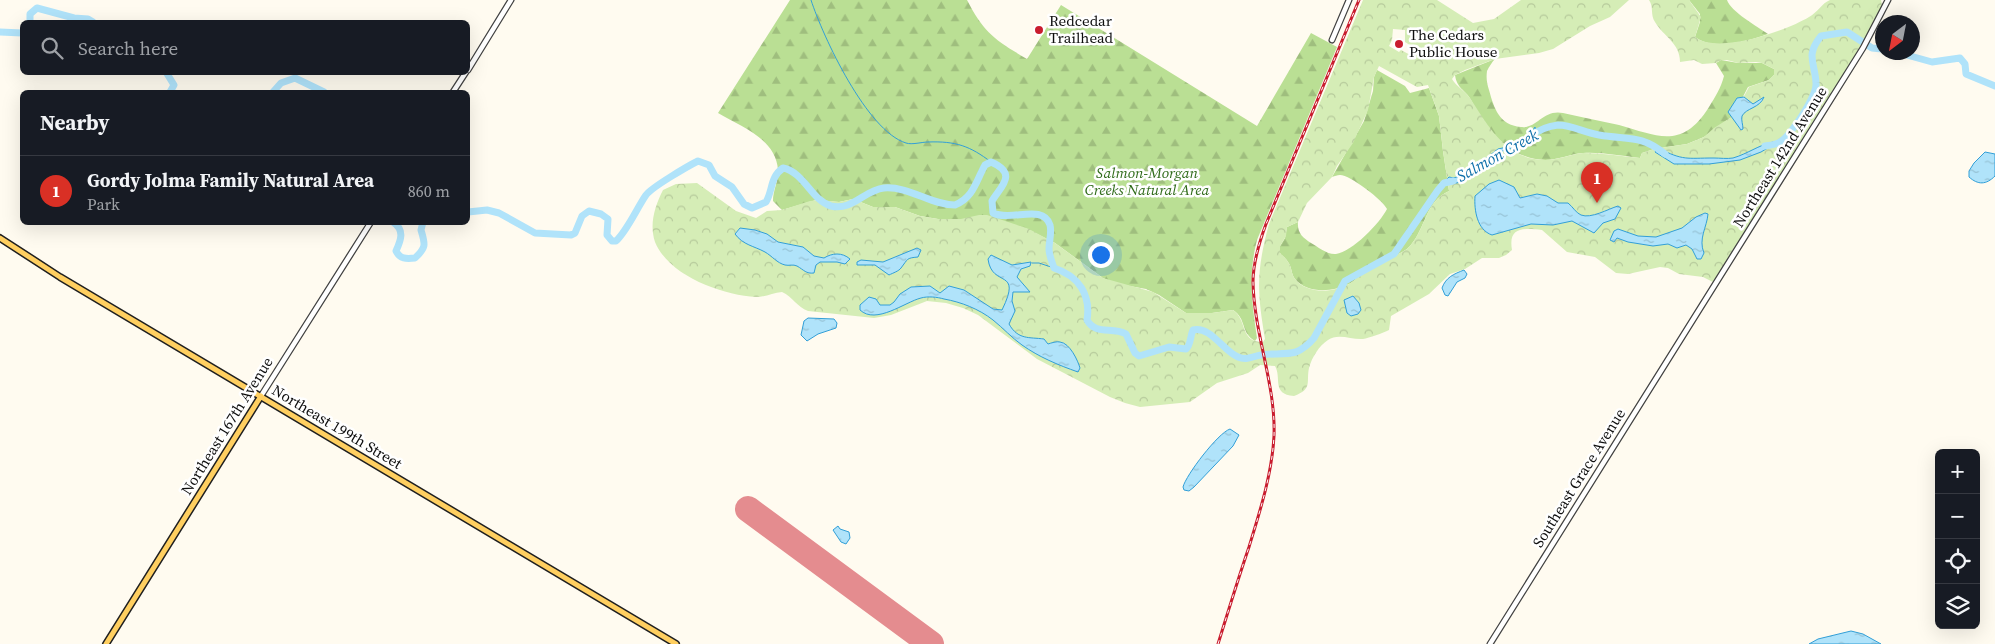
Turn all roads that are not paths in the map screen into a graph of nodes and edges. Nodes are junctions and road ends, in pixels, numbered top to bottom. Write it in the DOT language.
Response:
graph roads {
  1 [pos="511,0"];
  2 [pos="1349,0"];
  3 [pos="1888,0"];
  4 [pos="1332,40"];
  5 [pos="470,66"];
  6 [pos="464,75"];
  7 [pos="454,90"];
  8 [pos="369,225"];
  9 [pos="0,238"];
  10 [pos="1689,326"];
  11 [pos="261,396"];
  12 [pos="106,644"];
  13 [pos="676,644"];
  14 [pos="1490,644"];
  1 -- 5 [label="street"];
  2 -- 4 [label="street"];
  3 -- 10 [label="street, Northeast 142nd Avenue"];
  6 -- 7 [label="street"];
  8 -- 11 [label="street, Northeast 167th Avenue"];
  9 -- 11 [label="main road, Northeast 199th Street"];
  10 -- 14 [label="street, Southeast Grace Avenue"];
  11 -- 12 [label="main road, Northeast 167th Avenue"];
  11 -- 13 [label="main road, Northeast 199th Street"];
}
